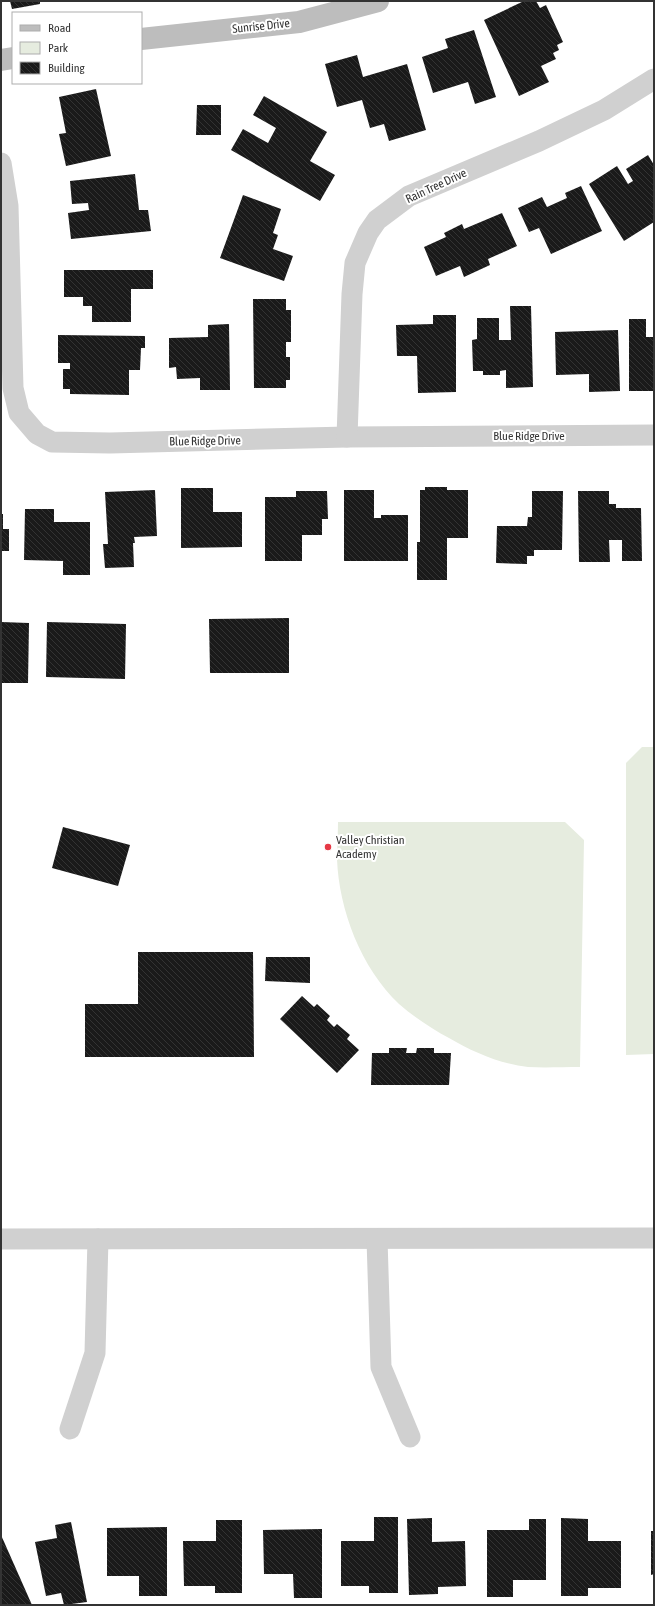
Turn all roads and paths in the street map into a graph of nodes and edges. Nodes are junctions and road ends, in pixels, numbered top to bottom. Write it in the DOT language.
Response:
graph roads {
  1 [pos="378,1"];
  2 [pos="142,38"];
  3 [pos="12,58"];
  4 [pos="1,60"];
  5 [pos="654,79"];
  6 [pos="1,162"];
  7 [pos="654,435"];
  8 [pos="347,437"];
  9 [pos="654,1238"];
  10 [pos="1,1239"];
  11 [pos="98,1239"];
  12 [pos="377,1239"];
  13 [pos="70,1429"];
  14 [pos="410,1437"];
  1 -- 2 [label="street, Sunrise Drive"];
  3 -- 4 [label="street"];
  5 -- 8 [label="street, Rain Tree Drive"];
  6 -- 8 [label="street, Blue Ridge Drive"];
  7 -- 8 [label="street, Blue Ridge Drive"];
  9 -- 12 [label="street"];
  10 -- 11 [label="street"];
  11 -- 12 [label="street"];
  11 -- 13 [label="street"];
  12 -- 14 [label="street"];
}
